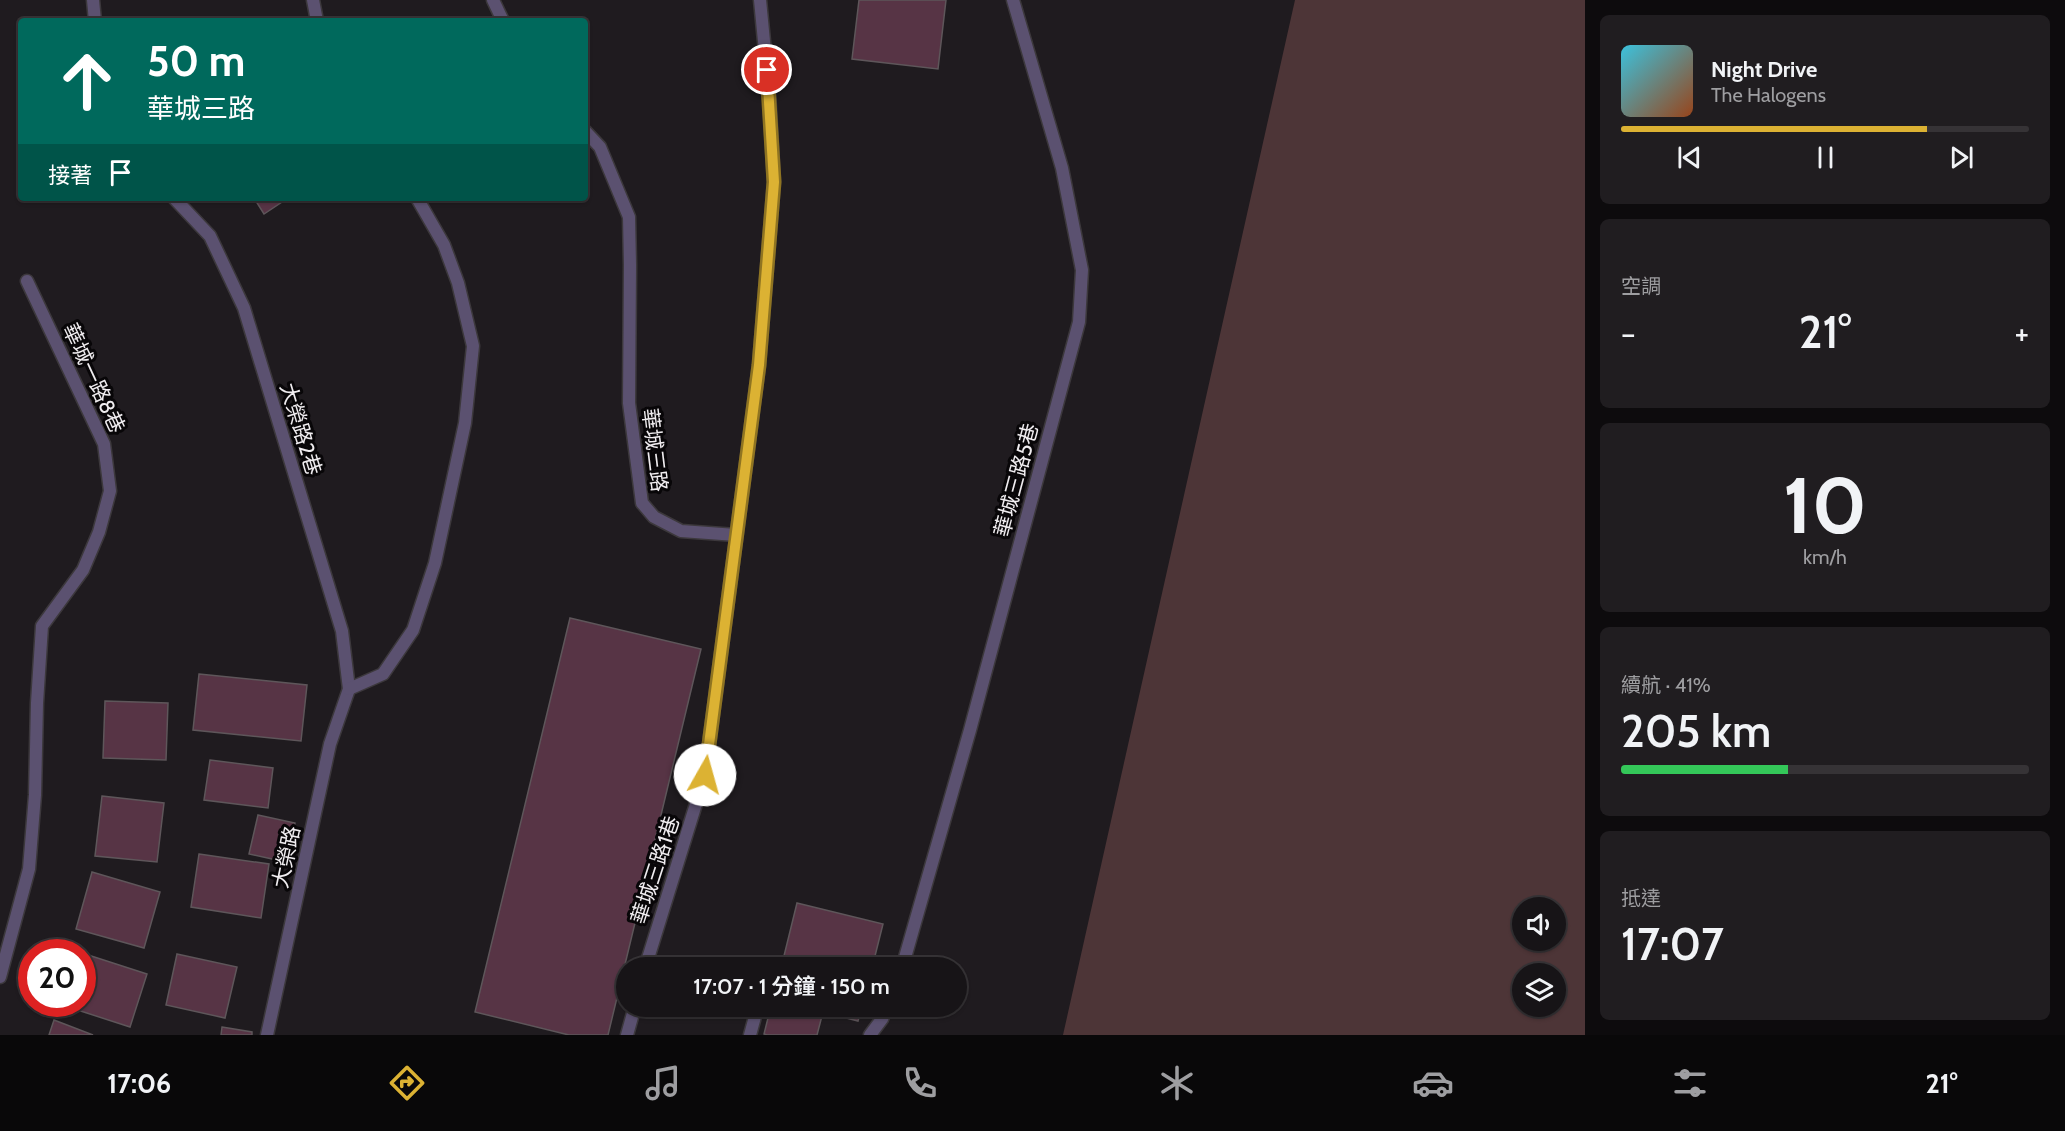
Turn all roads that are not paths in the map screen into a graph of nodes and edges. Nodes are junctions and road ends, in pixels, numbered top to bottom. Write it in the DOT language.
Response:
graph roads {
  1 [pos="93,0"];
  2 [pos="313,0"];
  3 [pos="493,0"];
  4 [pos="760,0"];
  5 [pos="1012,0"];
  6 [pos="95,18"];
  7 [pos="316,18"];
  8 [pos="502,18"];
  9 [pos="588,134"];
  10 [pos="177,201"];
  11 [pos="419,201"];
  12 [pos="27,281"];
  13 [pos="736,535"];
  14 [pos="349,689"];
  15 [pos="648,957"];
  16 [pos="905,957"];
  17 [pos="0,977"];
  18 [pos="632,1017"];
  19 [pos="755,1017"];
  20 [pos="883,1017"];
  21 [pos="267,1035"];
  22 [pos="627,1035"];
  23 [pos="750,1035"];
  24 [pos="870,1035"];
  1 -- 6 [label="lane"];
  2 -- 7 [label="lane"];
  3 -- 8 [label="lane"];
  4 -- 13 [label="lane"];
  5 -- 16 [label="lane, 華城三路5巷"];
  9 -- 13 [label="lane, 華城三路"];
  10 -- 14 [label="lane, 大榮路2巷"];
  11 -- 14 [label="lane"];
  12 -- 17 [label="lane, 華城一路8巷"];
  13 -- 15 [label="lane, 華城三路1巷"];
  14 -- 21 [label="lane, 大榮路"];
  18 -- 22 [label="lane"];
  19 -- 23 [label="lane"];
  20 -- 24 [label="lane"];
}
